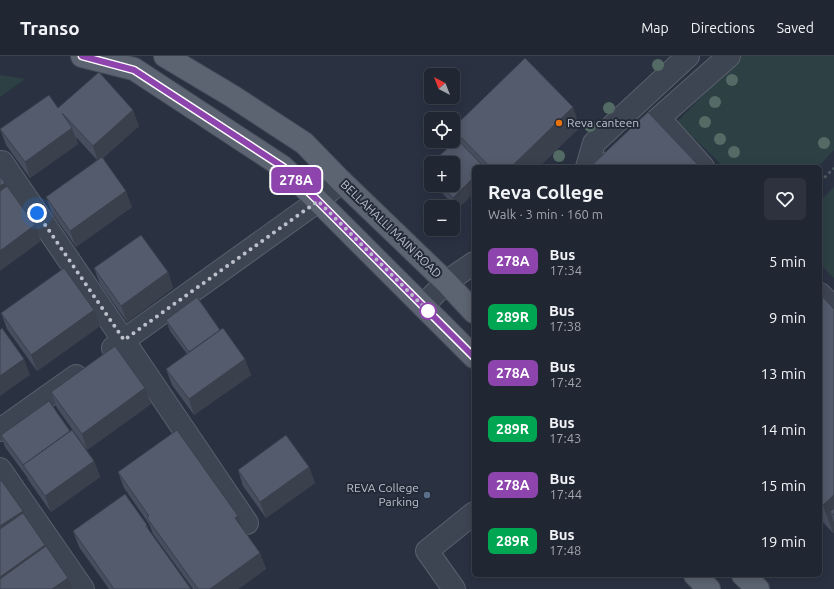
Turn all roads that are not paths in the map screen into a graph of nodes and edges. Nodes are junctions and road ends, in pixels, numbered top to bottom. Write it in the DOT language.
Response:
graph roads {
  1 [pos="82,56"];
  2 [pos="165,56"];
  3 [pos="688,56"];
  4 [pos="729,56"];
  5 [pos="659,118"];
  6 [pos="2,162"];
  7 [pos="588,165"];
  8 [pos="605,165"];
  9 [pos="701,165"];
  10 [pos="341,181"];
  11 [pos="318,201"];
  12 [pos="472,264"];
  13 [pos="446,282"];
  14 [pos="822,296"];
  15 [pos="423,306"];
  16 [pos="834,308"];
  17 [pos="472,310"];
  18 [pos="124,340"];
  19 [pos="472,354"];
  20 [pos="0,430"];
  21 [pos="0,469"];
  22 [pos="472,515"];
  23 [pos="247,524"];
  24 [pos="696,577"];
  25 [pos="746,577"];
  26 [pos="83,589"];
  27 [pos="454,589"];
  28 [pos="709,589"];
  29 [pos="758,589"];
  1 -- 11 [label="main road"];
  2 -- 10 [label="main road, BELLAHALLI MAIN ROAD"];
  3 -- 7 [label="street"];
  4 -- 5 [label="street"];
  5 -- 8 [label="street"];
  5 -- 9 [label="street"];
  6 -- 18 [label="street"];
  10 -- 11 [label="street"];
  10 -- 13 [label="main road, BELLAHALLI MAIN ROAD"];
  11 -- 15 [label="main road"];
  11 -- 18 [label="street"];
  12 -- 13 [label="street"];
  13 -- 15 [label="street"];
  13 -- 17 [label="main road, BELLAHALLI MAIN ROAD"];
  14 -- 16 [label="street"];
  15 -- 19 [label="main road"];
  18 -- 20 [label="street"];
  18 -- 23 [label="street"];
  21 -- 26 [label="street"];
  22 -- 27 [label="street"];
  24 -- 28 [label="main road"];
  25 -- 29 [label="main road"];
}
